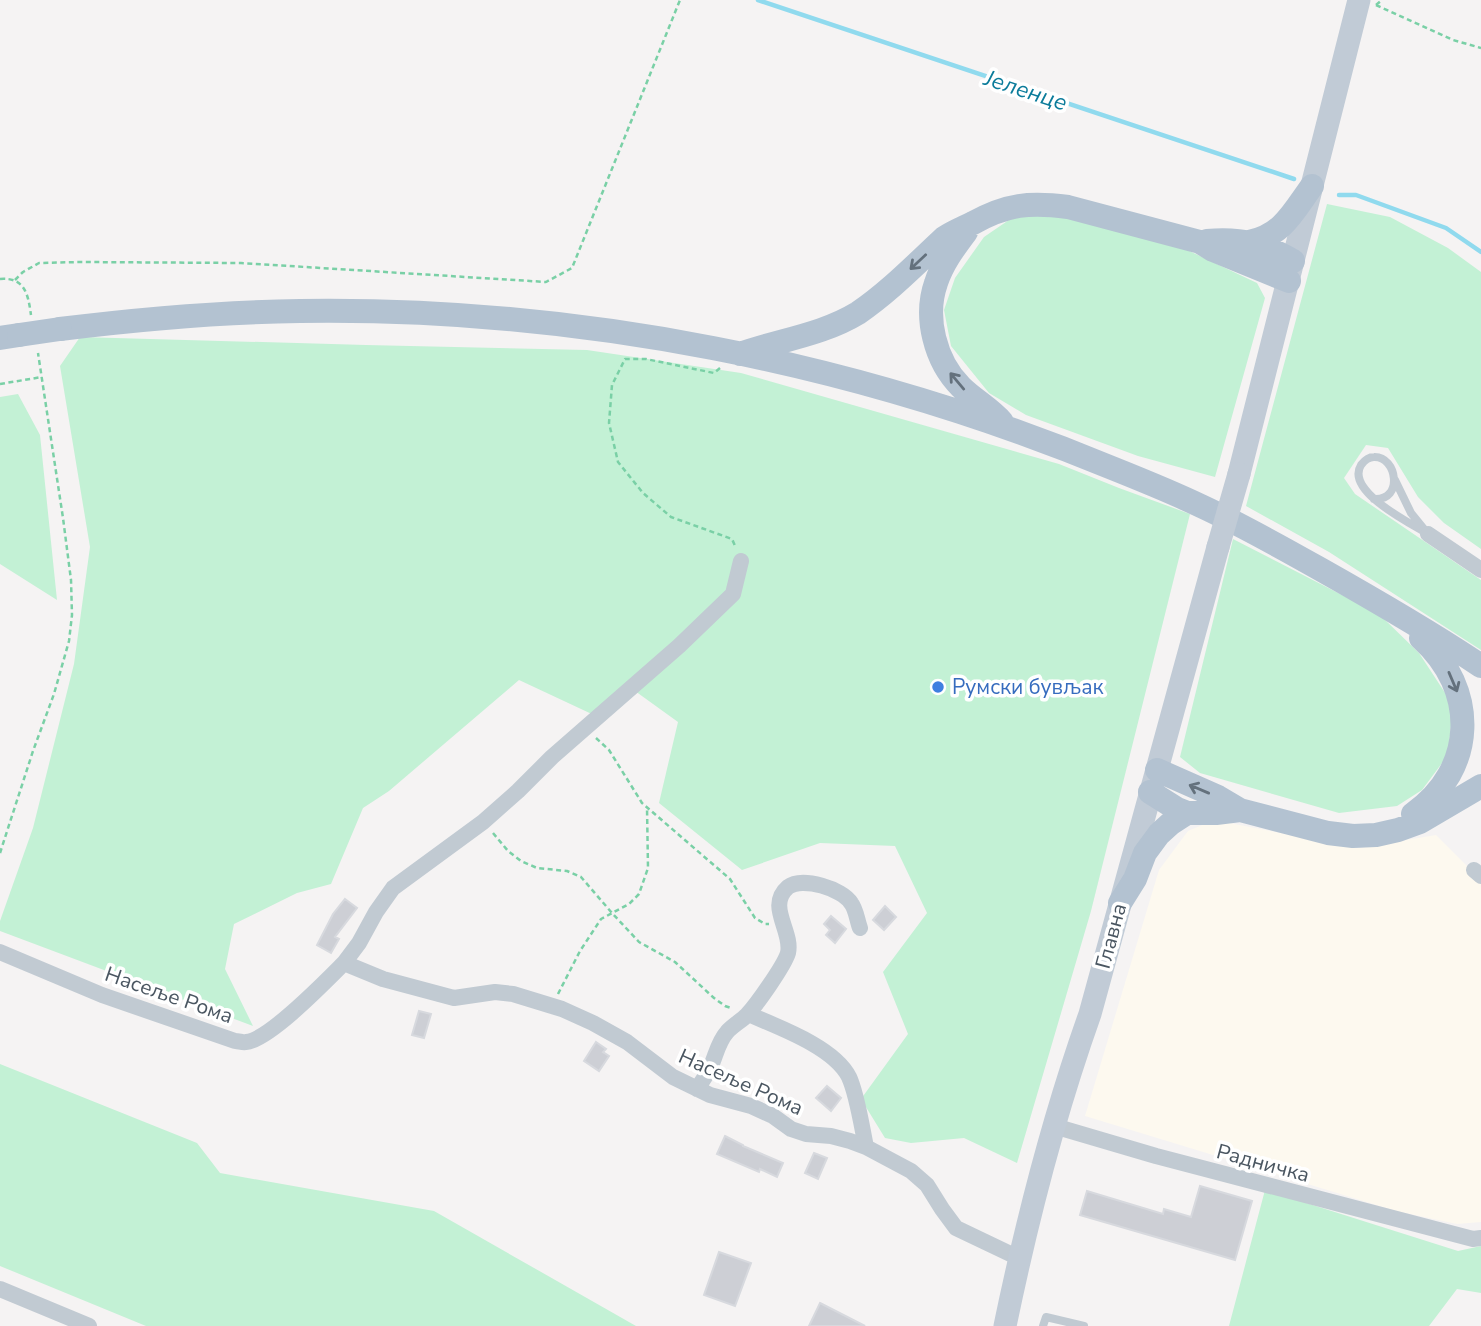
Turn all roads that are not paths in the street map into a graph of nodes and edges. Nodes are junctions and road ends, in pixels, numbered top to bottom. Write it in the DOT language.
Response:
graph roads {
  1 [pos="1368,3"];
  2 [pos="1312,186"];
  3 [pos="972,223"];
  4 [pos="1200,242"];
  5 [pos="1249,242"];
  6 [pos="1291,271"];
  7 [pos="9,337"];
  8 [pos="740,354"];
  9 [pos="1006,427"];
  10 [pos="1394,477"];
  11 [pos="1374,499"];
  12 [pos="1427,534"];
  13 [pos="741,561"];
  14 [pos="1481,570"];
  15 [pos="1395,611"];
  16 [pos="1481,666"];
  17 [pos="1154,781"];
  18 [pos="1481,786"];
  19 [pos="1240,810"];
  20 [pos="1187,813"];
  21 [pos="1383,833"];
  22 [pos="1120,903"];
  23 [pos="860,928"];
  24 [pos="0,952"];
  25 [pos="344,963"];
  26 [pos="748,1014"];
  27 [pos="697,1089"];
  28 [pos="1054,1126"];
  29 [pos="866,1147"];
  30 [pos="1481,1238"];
  31 [pos="1019,1258"];
  32 [pos="0,1289"];
  33 [pos="89,1326"];
  34 [pos="1005,1326"];
  35 [pos="1044,1326"];
  36 [pos="1084,1326"];
  1 -- 2 [label="main road, Главна"];
  2 -- 5 [label="main road"];
  2 -- 6 [label="main road, Главна"];
  3 -- 4 [label="main road"];
  3 -- 8 [label="main road, one-way"];
  9 -- 3 [label="main road, one-way"];
  4 -- 5 [label="main road"];
  4 -- 6 [label="main road"];
  5 -- 6 [label="main road"];
  6 -- 17 [label="main road, Главна, bridge"];
  7 -- 8 [label="main road, bridge"];
  8 -- 9 [label="main road"];
  9 -- 15 [label="main road"];
  10 -- 11 [label="lane"];
  10 -- 11 [label="lane"];
  10 -- 12 [label="lane"];
  11 -- 12 [label="lane"];
  12 -- 14 [label="street"];
  13 -- 25 [label="street, Насеље Рома"];
  15 -- 16 [label="main road"];
  15 -- 21 [label="main road, one-way"];
  19 -- 17 [label="main road, one-way"];
  17 -- 20 [label="main road"];
  17 -- 22 [label="main road, Главна"];
  18 -- 21 [label="main road"];
  19 -- 20 [label="main road"];
  19 -- 21 [label="main road"];
  20 -- 22 [label="main road"];
  22 -- 28 [label="main road, Главна"];
  23 -- 26 [label="street"];
  24 -- 25 [label="street, Насеље Рома"];
  25 -- 27 [label="street, Насеље Рома"];
  26 -- 27 [label="street"];
  26 -- 29 [label="street"];
  27 -- 29 [label="street, Насеље Рома"];
  28 -- 30 [label="street, Радничка"];
  28 -- 31 [label="main road, Главна"];
  29 -- 31 [label="street, Насеље Рома"];
  31 -- 34 [label="main road, Главна"];
  32 -- 33 [label="street"];
  35 -- 36 [label="lane"];
}
